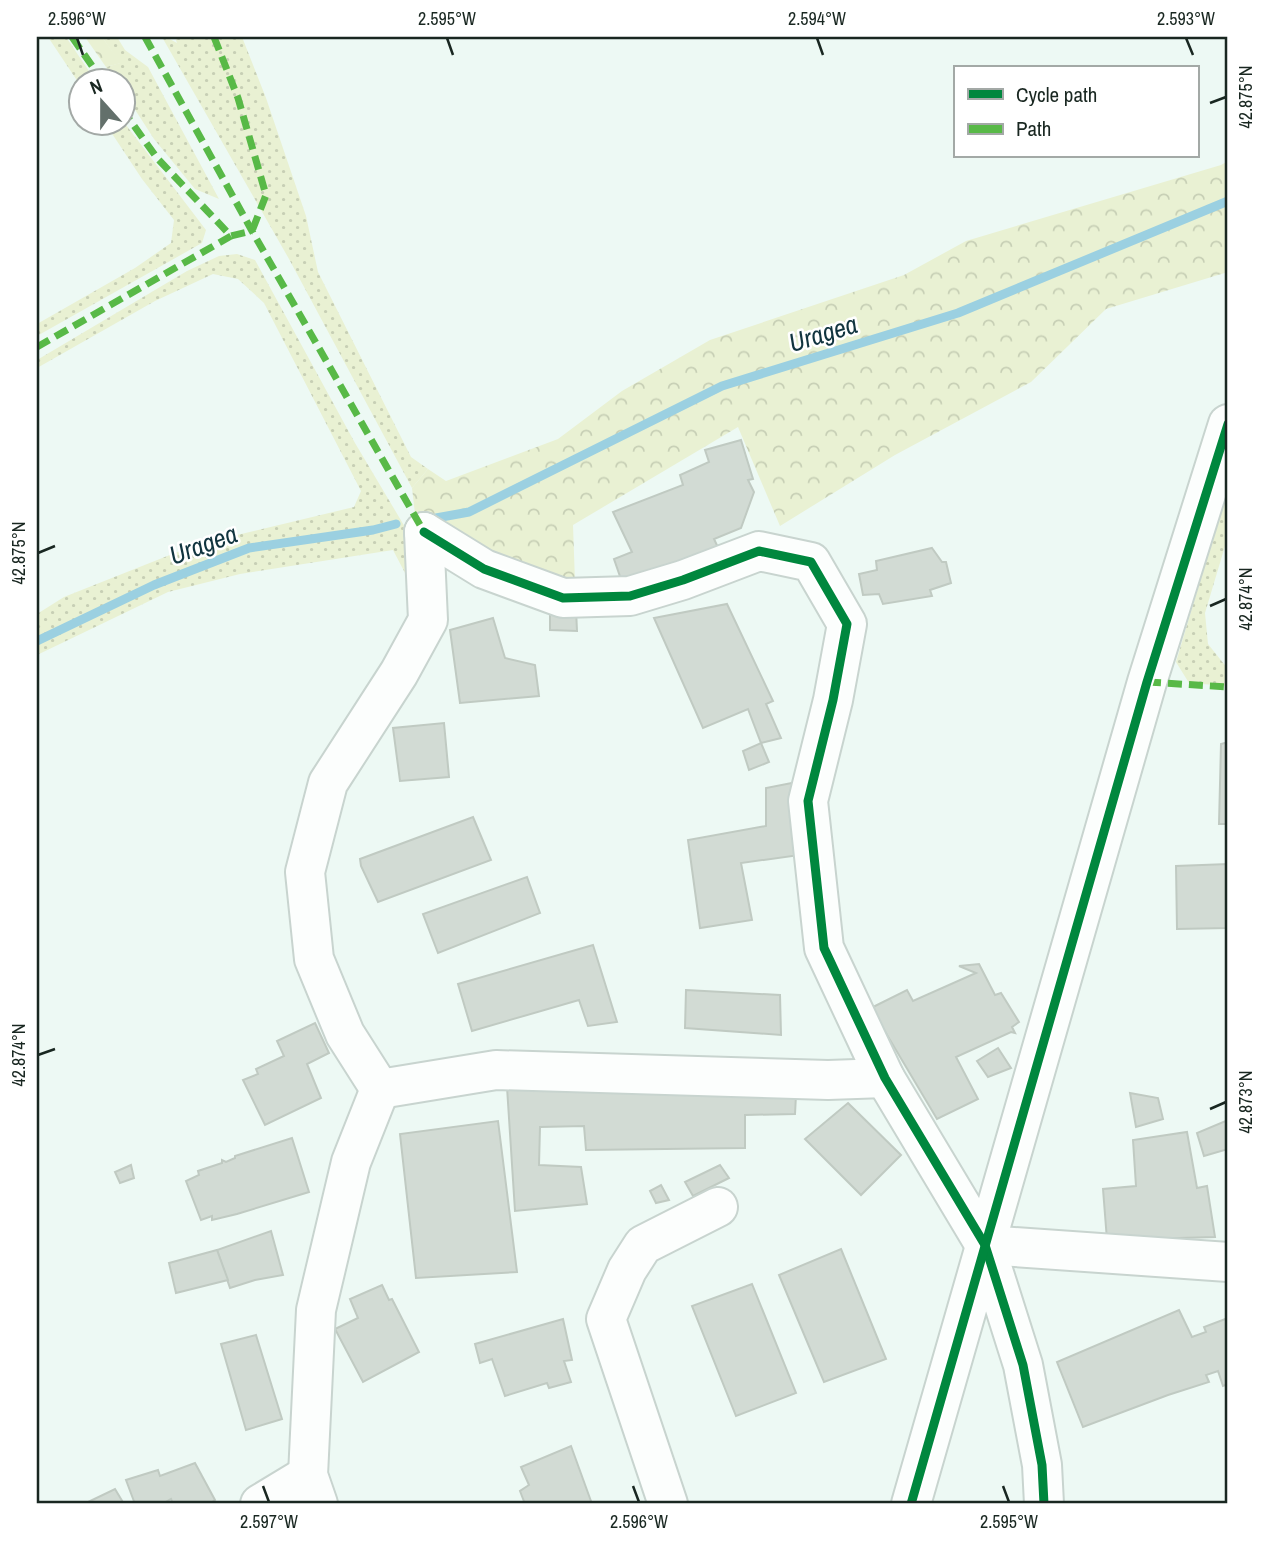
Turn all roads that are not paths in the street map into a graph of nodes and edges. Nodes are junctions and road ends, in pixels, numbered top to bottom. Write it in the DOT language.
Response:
graph roads {
  1 [pos="1228,424"];
  2 [pos="885,1078"];
  3 [pos="380,1089"];
  4 [pos="718,1208"];
  5 [pos="985,1245"];
  6 [pos="1228,1262"];
  7 [pos="313,1490"];
  8 [pos="260,1504"];
  9 [pos="668,1504"];
  10 [pos="911,1504"];
  11 [pos="1044,1504"];
  1 -- 5 [label="street"];
  2 -- 3 [label="street"];
  2 -- 3 [label="street"];
  2 -- 5 [label="street"];
  3 -- 7 [label="street"];
  4 -- 9 [label="street"];
  5 -- 6 [label="street"];
  5 -- 10 [label="street"];
  5 -- 11 [label="street"];
  7 -- 8 [label="street"];
}
